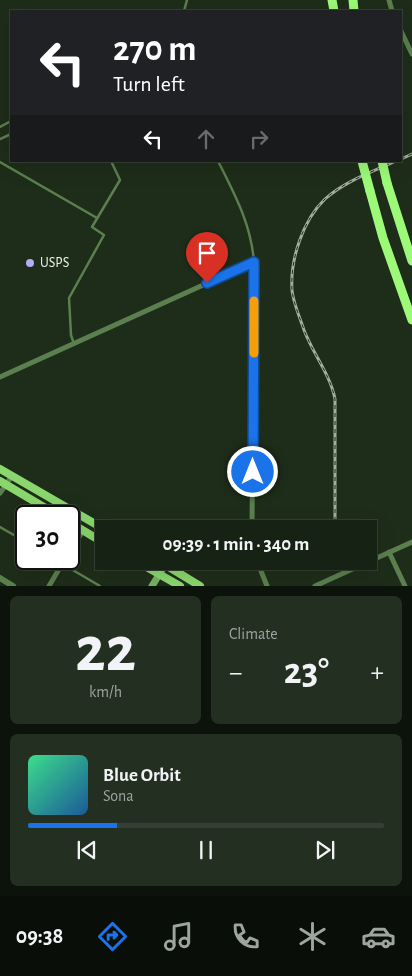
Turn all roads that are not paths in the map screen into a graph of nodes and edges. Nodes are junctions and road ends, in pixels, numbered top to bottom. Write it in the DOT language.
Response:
graph roads {
  1 [pos="402,33"];
  2 [pos="412,54"];
  3 [pos="0,162"];
  4 [pos="111,162"];
  5 [pos="218,162"];
  6 [pos="362,162"];
  7 [pos="382,162"];
  8 [pos="97,218"];
  9 [pos="412,261"];
  10 [pos="254,262"];
  11 [pos="412,320"];
  12 [pos="74,344"];
  13 [pos="0,377"];
  14 [pos="0,469"];
  15 [pos="12,476"];
  16 [pos="3,482"];
  17 [pos="0,493"];
  18 [pos="41,505"];
  19 [pos="252,520"];
  20 [pos="95,524"];
  21 [pos="0,527"];
  22 [pos="80,528"];
  23 [pos="83,530"];
  24 [pos="80,535"];
  25 [pos="15,536"];
  26 [pos="95,537"];
  27 [pos="412,542"];
  28 [pos="389,552"];
  29 [pos="59,570"];
  30 [pos="77,570"];
  31 [pos="151,570"];
  32 [pos="160,570"];
  33 [pos="174,570"];
  34 [pos="262,570"];
  35 [pos="159,575"];
  36 [pos="0,578"];
  37 [pos="13,586"];
  38 [pos="49,586"];
  39 [pos="100,586"];
  40 [pos="153,586"];
  41 [pos="180,586"];
  42 [pos="200,586"];
  43 [pos="268,586"];
  44 [pos="315,586"];
  45 [pos="405,586"];
  1 -- 2 [label="street"];
  3 -- 8 [label="lane"];
  4 -- 8 [label="lane"];
  5 -- 10 [label="lane"];
  6 -- 11 [label="highway, bridge"];
  7 -- 9 [label="highway, bridge"];
  8 -- 12 [label="lane"];
  10 -- 12 [label="street"];
  10 -- 19 [label="street"];
  12 -- 13 [label="street"];
  14 -- 15 [label="main road"];
  15 -- 16 [label="street"];
  15 -- 20 [label="main road"];
  16 -- 17 [label="street"];
  16 -- 18 [label="main road"];
  21 -- 25 [label="lane"];
  22 -- 23 [label="main road"];
  23 -- 24 [label="street"];
  23 -- 26 [label="main road"];
  27 -- 28 [label="street"];
  28 -- 44 [label="street"];
  28 -- 45 [label="street"];
  29 -- 38 [label="street"];
  30 -- 39 [label="lane"];
  31 -- 35 [label="main road"];
  32 -- 35 [label="main road"];
  33 -- 42 [label="main road"];
  34 -- 43 [label="street"];
  35 -- 40 [label="main road"];
  35 -- 41 [label="main road"];
  36 -- 37 [label="street"];
}
